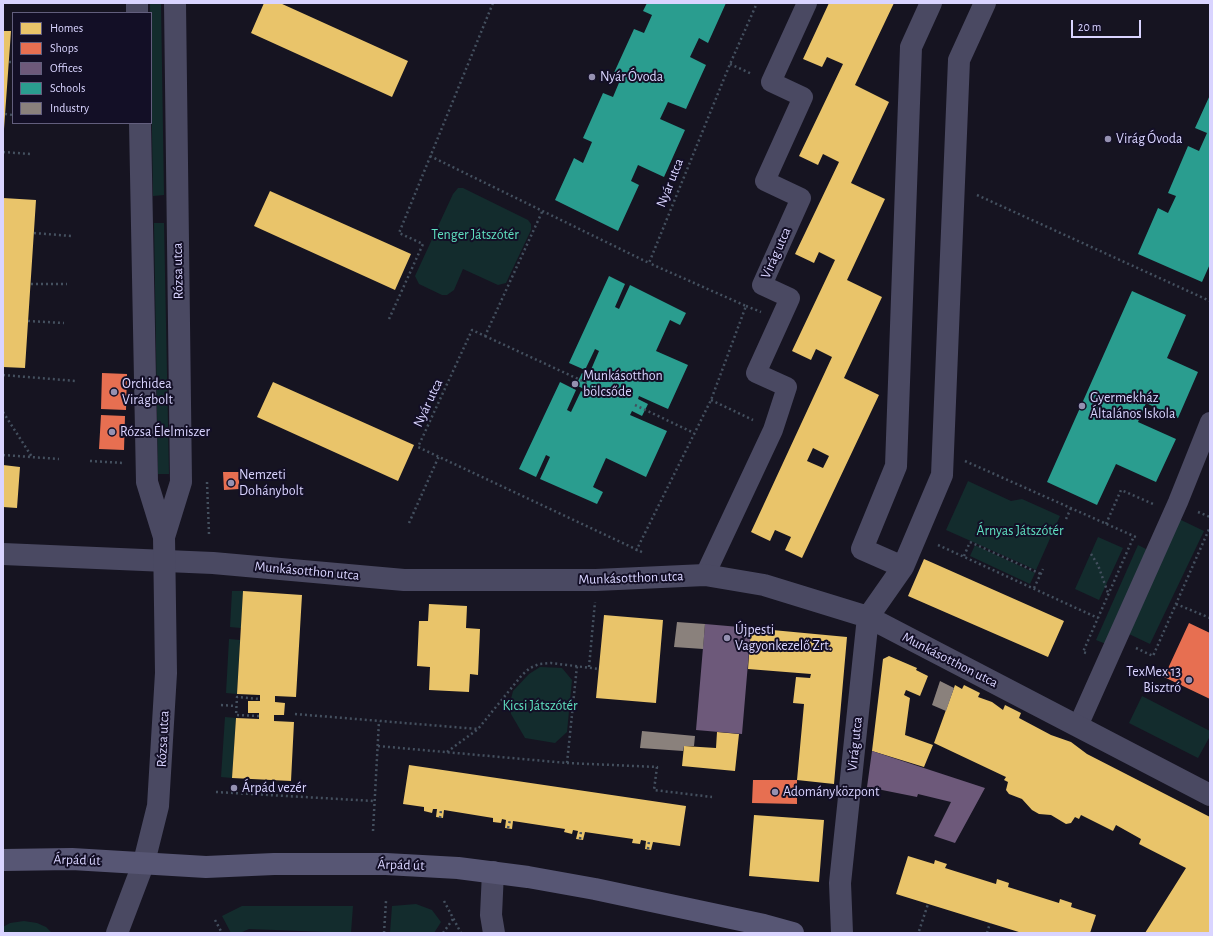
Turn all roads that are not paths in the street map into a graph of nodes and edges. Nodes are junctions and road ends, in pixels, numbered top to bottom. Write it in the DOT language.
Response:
graph roads {
  1 [pos="175,3"];
  2 [pos="807,3"];
  3 [pos="931,3"];
  4 [pos="986,3"];
  5 [pos="140,124"];
  6 [pos="1210,422"];
  7 [pos="164,537"];
  8 [pos="3,554"];
  9 [pos="164,562"];
  10 [pos="903,567"];
  11 [pos="705,575"];
  12 [pos="868,617"];
  13 [pos="1078,726"];
  14 [pos="1210,795"];
  15 [pos="3,860"];
  16 [pos="144,862"];
  17 [pos="493,872"];
  18 [pos="117,933"];
  19 [pos="494,933"];
  20 [pos="793,933"];
  21 [pos="842,933"];
  1 -- 7 [label="street, Rózsa utca"];
  2 -- 11 [label="street, Virág utca"];
  3 -- 10 [label="street"];
  4 -- 10 [label="street, Virág utca"];
  5 -- 7 [label="street, Rózsa utca"];
  6 -- 13 [label="street"];
  7 -- 9 [label="street, Rózsa utca"];
  8 -- 9 [label="street, Munkásotthon utca"];
  9 -- 11 [label="street, Munkásotthon utca"];
  9 -- 16 [label="street, Rózsa utca"];
  10 -- 12 [label="street, Virág utca"];
  11 -- 12 [label="street, Munkásotthon utca"];
  12 -- 13 [label="street, Munkásotthon utca"];
  12 -- 21 [label="street, Virág utca"];
  13 -- 14 [label="street, Munkásotthon utca"];
  15 -- 16 [label="main road, Árpád út"];
  16 -- 17 [label="main road, Árpád út"];
  16 -- 18 [label="street, Rózsa utca"];
  17 -- 19 [label="street"];
  17 -- 20 [label="main road, Árpád út"];
}
